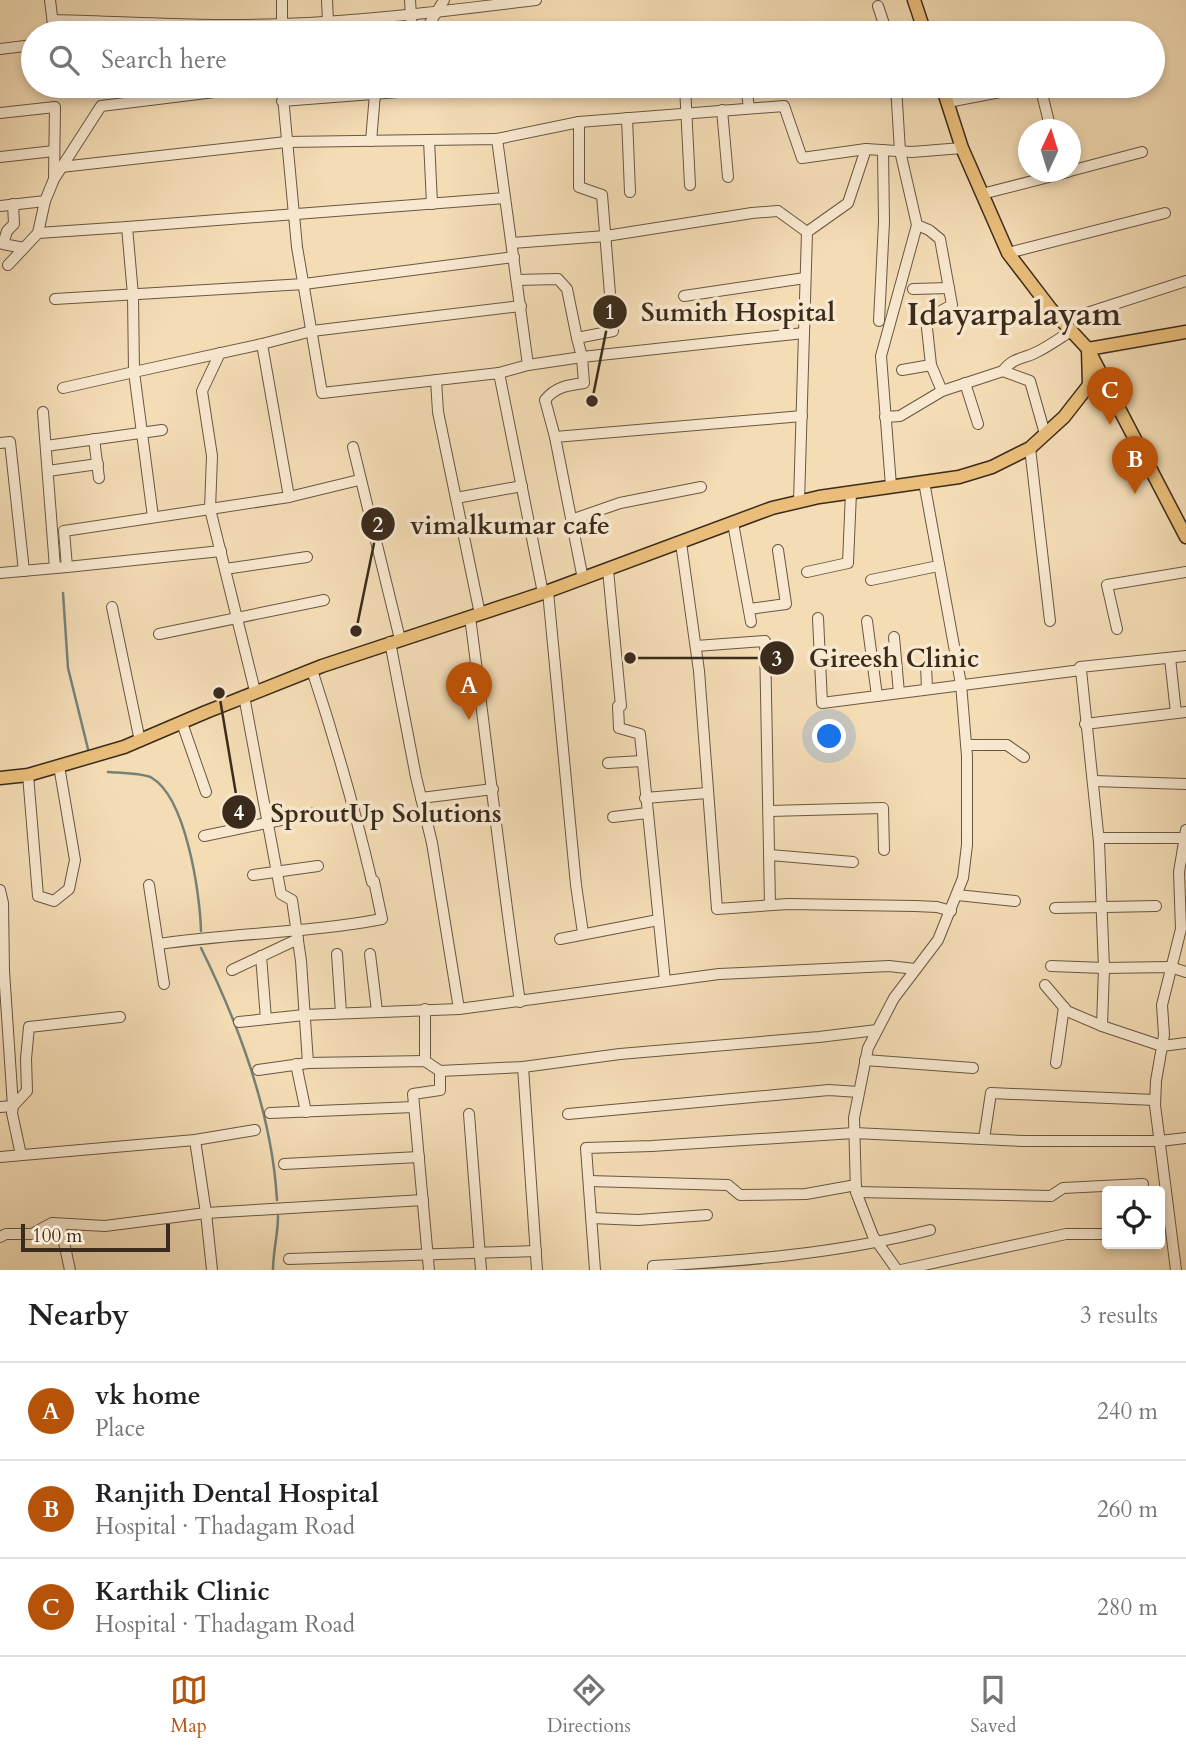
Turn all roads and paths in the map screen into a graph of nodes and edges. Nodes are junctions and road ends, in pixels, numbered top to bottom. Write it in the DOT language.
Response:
graph roads {
  1 [pos="50,0"];
  2 [pos="282,0"];
  3 [pos="327,0"];
  4 [pos="410,0"];
  5 [pos="444,0"];
  6 [pos="536,0"];
  7 [pos="914,0"];
  8 [pos="878,5"];
  9 [pos="437,12"];
  10 [pos="411,14"];
  11 [pos="53,20"];
  12 [pos="79,21"];
  13 [pos="282,21"];
  14 [pos="328,21"];
  15 [pos="411,21"];
  16 [pos="431,21"];
  17 [pos="883,21"];
  18 [pos="921,21"];
  19 [pos="21,46"];
  20 [pos="0,49"];
  21 [pos="147,98"];
  22 [pos="308,98"];
  23 [pos="377,98"];
  24 [pos="685,98"];
  25 [pos="748,98"];
  26 [pos="897,98"];
  27 [pos="946,98"];
  28 [pos="969,98"];
  29 [pos="1043,98"];
  30 [pos="282,101"];
  31 [pos="948,102"];
  32 [pos="749,108"];
  33 [pos="722,110"];
  34 [pos="0,113"];
  35 [pos="686,113"];
  36 [pos="627,118"];
  37 [pos="1048,119"];
  38 [pos="579,122"];
  39 [pos="497,139"];
  40 [pos="429,140"];
  41 [pos="372,141"];
  42 [pos="286,142"];
  43 [pos="962,148"];
  44 [pos="866,149"];
  45 [pos="883,150"];
  46 [pos="54,151"];
  47 [pos="900,151"];
  48 [pos="1142,152"];
  49 [pos="0,157"];
  50 [pos="61,167"];
  51 [pos="1081,168"];
  52 [pos="728,177"];
  53 [pos="54,179"];
  54 [pos="1027,182"];
  55 [pos="690,185"];
  56 [pos="630,192"];
  57 [pos="982,194"];
  58 [pos="505,198"];
  59 [pos="45,201"];
  60 [pos="13,204"];
  61 [pos="432,204"];
  62 [pos="0,206"];
  63 [pos="1165,213"];
  64 [pos="294,214"];
  65 [pos="917,225"];
  66 [pos="127,227"];
  67 [pos="807,232"];
  68 [pos="38,233"];
  69 [pos="606,236"];
  70 [pos="512,243"];
  71 [pos="24,248"];
  72 [pos="1008,253"];
  73 [pos="514,257"];
  74 [pos="8,265"];
  75 [pos="806,278"];
  76 [pos="517,279"];
  77 [pos="1186,281"];
  78 [pos="304,284"];
  79 [pos="949,288"];
  80 [pos="913,289"];
  81 [pos="132,295"];
  82 [pos="684,296"];
  83 [pos="55,299"];
  84 [pos="521,306"];
  85 [pos="879,321"];
  86 [pos="1062,321"];
  87 [pos="312,331"];
  88 [pos="1071,331"];
  89 [pos="1186,332"];
  90 [pos="804,333"];
  91 [pos="577,338"];
  92 [pos="262,344"];
  93 [pos="1088,349"];
  94 [pos="220,353"];
  95 [pos="582,357"];
  96 [pos="528,365"];
  97 [pos="931,365"];
  98 [pos="902,370"];
  99 [pos="1003,371"];
  100 [pos="134,372"];
  101 [pos="499,373"];
  102 [pos="436,380"];
  103 [pos="965,383"];
  104 [pos="63,388"];
  105 [pos="942,391"];
  106 [pos="43,412"];
  107 [pos="802,416"];
  108 [pos="885,417"];
  109 [pos="978,424"];
  110 [pos="162,430"];
  111 [pos="142,433"];
  112 [pos="1045,434"];
  113 [pos="555,437"];
  114 [pos="94,439"];
  115 [pos="0,443"];
  116 [pos="46,446"];
  117 [pos="353,447"];
  118 [pos="1030,448"];
  119 [pos="97,464"];
  120 [pos="48,471"];
  121 [pos="99,478"];
  122 [pos="359,481"];
  123 [pos="924,482"];
  124 [pos="522,486"];
  125 [pos="891,486"];
  126 [pos="701,487"];
  127 [pos="851,492"];
  128 [pos="289,496"];
  129 [pos="456,498"];
  130 [pos="799,502"];
  131 [pos="210,509"];
  132 [pos="153,517"];
  133 [pos="572,520"];
  134 [pos="733,523"];
  135 [pos="1186,537"];
  136 [pos="681,543"];
  137 [pos="778,550"];
  138 [pos="221,551"];
  139 [pos="307,557"];
  140 [pos="938,566"];
  141 [pos="67,567"];
  142 [pos="55,568"];
  143 [pos="225,569"];
  144 [pos="608,570"];
  145 [pos="24,571"];
  146 [pos="807,572"];
  147 [pos="1186,572"];
  148 [pos="0,573"];
  149 [pos="583,579"];
  150 [pos="871,580"];
  151 [pos="545,593"];
  152 [pos="324,600"];
  153 [pos="112,607"];
  154 [pos="749,609"];
  155 [pos="475,615"];
  156 [pos="818,618"];
  157 [pos="237,619"];
  158 [pos="867,621"];
  159 [pos="1050,621"];
  160 [pos="751,622"];
  161 [pos="1117,629"];
  162 [pos="159,634"];
  163 [pos="894,638"];
  164 [pos="395,641"];
  165 [pos="696,646"];
  166 [pos="1186,656"];
  167 [pos="1170,658"];
  168 [pos="926,665"];
  169 [pos="312,670"];
  170 [pos="1081,670"];
  171 [pos="961,684"];
  172 [pos="928,689"];
  173 [pos="899,693"];
  174 [pos="249,694"];
  175 [pos="877,696"];
  176 [pos="1181,712"];
  177 [pos="183,723"];
  178 [pos="1085,724"];
  179 [pos="140,741"];
  180 [pos="966,746"];
  181 [pos="1024,757"];
  182 [pos="642,761"];
  183 [pos="608,763"];
  184 [pos="58,766"];
  185 [pos="28,775"];
  186 [pos="0,778"];
  187 [pos="1094,781"];
  188 [pos="1186,784"];
  189 [pos="493,789"];
  190 [pos="206,792"];
  191 [pos="706,793"];
  192 [pos="421,798"];
  193 [pos="645,798"];
  194 [pos="769,811"];
  195 [pos="315,813"];
  196 [pos="647,813"];
  197 [pos="613,817"];
  198 [pos="268,822"];
  199 [pos="1185,834"];
  200 [pos="204,836"];
  201 [pos="1099,838"];
  202 [pos="884,850"];
  203 [pos="770,855"];
  204 [pos="853,862"];
  205 [pos="318,866"];
  206 [pos="277,872"];
  207 [pos="253,875"];
  208 [pos="149,885"];
  209 [pos="0,890"];
  210 [pos="957,895"];
  211 [pos="1015,901"];
  212 [pos="770,905"];
  213 [pos="1156,906"];
  214 [pos="1055,908"];
  215 [pos="1102,908"];
  216 [pos="951,912"];
  217 [pos="658,920"];
  218 [pos="583,933"];
  219 [pos="297,934"];
  220 [pos="560,939"];
  221 [pos="159,944"];
  222 [pos="337,954"];
  223 [pos="370,954"];
  224 [pos="261,956"];
  225 [pos="2,957"];
  226 [pos="1051,966"];
  227 [pos="1170,967"];
  228 [pos="1104,968"];
  229 [pos="915,969"];
  230 [pos="232,970"];
  231 [pos="1186,972"];
  232 [pos="665,981"];
  233 [pos="164,984"];
  234 [pos="1045,985"];
  235 [pos="520,1002"];
  236 [pos="1064,1007"];
  237 [pos="425,1009"];
  238 [pos="459,1009"];
  239 [pos="377,1011"];
  240 [pos="341,1013"];
  241 [pos="304,1015"];
  242 [pos="120,1017"];
  243 [pos="266,1019"];
  244 [pos="239,1022"];
  245 [pos="1102,1026"];
  246 [pos="877,1030"];
  247 [pos="1186,1043"];
  248 [pos="1163,1046"];
  249 [pos="865,1060"];
  250 [pos="425,1061"];
  251 [pos="308,1063"];
  252 [pos="1056,1063"];
  253 [pos="296,1064"];
  254 [pos="523,1067"];
  255 [pos="973,1068"];
  256 [pos="258,1070"];
  257 [pos="440,1071"];
  258 [pos="858,1092"];
  259 [pos="1155,1100"];
  260 [pos="13,1106"];
  261 [pos="0,1107"];
  262 [pos="414,1107"];
  263 [pos="306,1112"];
  264 [pos="270,1114"];
  265 [pos="469,1114"];
  266 [pos="568,1114"];
  267 [pos="256,1130"];
  268 [pos="854,1133"];
  269 [pos="1186,1138"];
  270 [pos="984,1139"];
  271 [pos="195,1140"];
  272 [pos="1160,1141"];
  273 [pos="21,1155"];
  274 [pos="0,1157"];
  275 [pos="419,1157"];
  276 [pos="284,1164"];
  277 [pos="589,1181"];
  278 [pos="1143,1184"];
  279 [pos="856,1188"];
  280 [pos="423,1200"];
  281 [pos="206,1213"];
  282 [pos="707,1215"];
  283 [pos="592,1217"];
  284 [pos="60,1224"];
  285 [pos="930,1230"];
  286 [pos="1102,1234"];
  287 [pos="1165,1234"];
  288 [pos="1173,1234"];
  289 [pos="0,1237"];
  290 [pos="879,1243"];
  291 [pos="536,1251"];
  292 [pos="480,1254"];
  293 [pos="428,1256"];
  294 [pos="764,1258"];
  295 [pos="289,1259"];
  296 [pos="70,1270"];
  297 [pos="212,1270"];
  298 [pos="429,1270"];
  299 [pos="481,1270"];
  300 [pos="537,1270"];
  301 [pos="595,1270"];
  302 [pos="653,1270"];
  303 [pos="765,1270"];
  304 [pos="899,1270"];
  305 [pos="1176,1270"];
  1 -- 11 [label="street"];
  2 -- 13 [label="street"];
  3 -- 14 [label="street"];
  4 -- 10 [label="street"];
  5 -- 9 [label="street"];
  6 -- 9 [label="street"];
  7 -- 18 [label="main road"];
  8 -- 17 [label="street"];
  9 -- 10 [label="street"];
  9 -- 16 [label="street"];
  10 -- 14 [label="street"];
  10 -- 15 [label="street"];
  11 -- 12 [label="street"];
  19 -- 20 [label="street"];
  21 -- 50 [label="street"];
  22 -- 30 [label="street"];
  23 -- 41 [label="street"];
  24 -- 35 [label="street"];
  25 -- 32 [label="street"];
  26 -- 47 [label="street"];
  27 -- 31 [label="main road"];
  28 -- 31 [label="street"];
  29 -- 37 [label="street"];
  30 -- 42 [label="street"];
  31 -- 43 [label="main road"];
  32 -- 33 [label="street"];
  32 -- 44 [label="street"];
  33 -- 35 [label="street"];
  33 -- 52 [label="street"];
  34 -- 46 [label="street"];
  35 -- 36 [label="street"];
  35 -- 55 [label="street"];
  36 -- 38 [label="street"];
  36 -- 56 [label="street"];
  38 -- 39 [label="street"];
  38 -- 69 [label="street"];
  39 -- 40 [label="street"];
  39 -- 58 [label="street"];
  40 -- 41 [label="street"];
  40 -- 61 [label="street"];
  41 -- 42 [label="street"];
  42 -- 50 [label="street"];
  42 -- 64 [label="street"];
  43 -- 47 [label="street"];
  43 -- 57 [label="main road"];
  44 -- 45 [label="street"];
  44 -- 67 [label="street"];
  45 -- 47 [label="street"];
  45 -- 85 [label="street"];
  46 -- 49 [label="street"];
  46 -- 53 [label="street"];
  47 -- 65 [label="street"];
  48 -- 51 [label="street"];
  50 -- 53 [label="street"];
  53 -- 59 [label="street"];
  54 -- 57 [label="street"];
  57 -- 72 [label="main road"];
  58 -- 61 [label="street"];
  58 -- 70 [label="street"];
  59 -- 60 [label="street"];
  59 -- 68 [label="street"];
  60 -- 62 [label="street"];
  60 -- 71 [label="street"];
  61 -- 64 [label="street"];
  63 -- 72 [label="street"];
  64 -- 66 [label="street"];
  64 -- 78 [label="street"];
  65 -- 79 [label="street"];
  65 -- 108 [label="street"];
  66 -- 68 [label="street"];
  66 -- 81 [label="street"];
  67 -- 69 [label="street"];
  67 -- 75 [label="street"];
  68 -- 71 [label="street"];
  69 -- 70 [label="street"];
  69 -- 91 [label="street"];
  70 -- 73 [label="street"];
  71 -- 74 [label="street"];
  72 -- 86 [label="main road"];
  73 -- 76 [label="street"];
  73 -- 78 [label="street"];
  75 -- 82 [label="street"];
  75 -- 90 [label="street"];
  76 -- 84 [label="street"];
  76 -- 91 [label="street"];
  77 -- 86 [label="street"];
  78 -- 81 [label="street"];
  78 -- 87 [label="street"];
  79 -- 80 [label="street"];
  79 -- 97 [label="street"];
  81 -- 83 [label="street"];
  81 -- 100 [label="street"];
  84 -- 87 [label="street"];
  84 -- 96 [label="street"];
  86 -- 88 [label="main road"];
  87 -- 92 [label="street"];
  87 -- 102 [label="street"];
  88 -- 93 [label="main road"];
  88 -- 99 [label="street"];
  89 -- 93 [label="main road"];
  90 -- 95 [label="street"];
  90 -- 107 [label="street"];
  91 -- 95 [label="street"];
  92 -- 94 [label="street"];
  92 -- 128 [label="street"];
  93 -- 112 [label="main road"];
  93 -- 135 [label="main road"];
  94 -- 100 [label="street"];
  94 -- 131 [label="street"];
  95 -- 96 [label="street"];
  95 -- 113 [label="street"];
  96 -- 101 [label="street"];
  97 -- 98 [label="street"];
  97 -- 105 [label="street"];
  99 -- 103 [label="street"];
  99 -- 112 [label="street"];
  100 -- 104 [label="street"];
  100 -- 111 [label="street"];
  101 -- 102 [label="street"];
  101 -- 124 [label="street"];
  102 -- 129 [label="street"];
  103 -- 105 [label="street"];
  103 -- 109 [label="street"];
  105 -- 108 [label="street"];
  106 -- 116 [label="street"];
  107 -- 113 [label="street"];
  107 -- 130 [label="street"];
  108 -- 125 [label="street"];
  110 -- 111 [label="street"];
  111 -- 114 [label="street"];
  111 -- 132 [label="street"];
  112 -- 118 [label="main road"];
  113 -- 133 [label="street"];
  114 -- 116 [label="street"];
  114 -- 119 [label="street"];
  115 -- 145 [label="street"];
  116 -- 120 [label="street"];
  117 -- 122 [label="street"];
  118 -- 123 [label="main road"];
  118 -- 159 [label="street"];
  119 -- 120 [label="street"];
  119 -- 121 [label="street"];
  120 -- 142 [label="street"];
  122 -- 128 [label="street"];
  122 -- 164 [label="street"];
  123 -- 125 [label="main road"];
  123 -- 140 [label="street"];
  124 -- 129 [label="street"];
  124 -- 151 [label="street"];
  125 -- 127 [label="main road"];
  126 -- 133 [label="street"];
  127 -- 130 [label="main road"];
  127 -- 146 [label="street"];
  128 -- 131 [label="street"];
  129 -- 155 [label="street"];
  130 -- 134 [label="main road"];
  131 -- 132 [label="street"];
  131 -- 138 [label="street"];
  132 -- 141 [label="street"];
  133 -- 149 [label="street"];
  134 -- 136 [label="main road"];
  134 -- 154 [label="street"];
  136 -- 144 [label="main road"];
  136 -- 165 [label="street"];
  137 -- 154 [label="street"];
  138 -- 141 [label="street"];
  138 -- 143 [label="street"];
  139 -- 143 [label="street"];
  140 -- 150 [label="street"];
  140 -- 171 [label="street"];
  141 -- 142 [label="street"];
  142 -- 145 [label="street"];
  143 -- 157 [label="street"];
  144 -- 149 [label="main road"];
  144 -- 182 [label="street"];
  145 -- 148 [label="street"];
  147 -- 161 [label="street"];
  149 -- 151 [label="main road"];
  151 -- 155 [label="main road"];
  151 -- 218 [label="street"];
  152 -- 157 [label="street"];
  153 -- 179 [label="street"];
  154 -- 160 [label="street"];
  155 -- 164 [label="main road"];
  155 -- 189 [label="street"];
  156 -- 175 [label="street"];
  157 -- 162 [label="street"];
  157 -- 174 [label="street"];
  158 -- 175 [label="street"];
  163 -- 173 [label="street"];
  164 -- 169 [label="main road"];
  164 -- 192 [label="street"];
  165 -- 191 [label="street"];
  165 -- 194 [label="street"];
  166 -- 167 [label="street"];
  167 -- 170 [label="street"];
  167 -- 176 [label="street"];
  168 -- 172 [label="street"];
  169 -- 174 [label="main road"];
  169 -- 219 [label="street"];
  170 -- 171 [label="street"];
  170 -- 178 [label="street"];
  171 -- 172 [label="street"];
  171 -- 180 [label="street"];
  172 -- 173 [label="street"];
  173 -- 175 [label="street"];
  174 -- 177 [label="main road"];
  174 -- 198 [label="street"];
  176 -- 178 [label="street"];
  177 -- 179 [label="main road"];
  177 -- 190 [label="street"];
  178 -- 187 [label="street"];
  179 -- 184 [label="main road"];
  180 -- 181 [label="street"];
  180 -- 210 [label="street"];
  182 -- 183 [label="street"];
  182 -- 193 [label="street"];
  184 -- 185 [label="main road"];
  184 -- 185 [label="street"];
  185 -- 186 [label="main road"];
  187 -- 188 [label="street"];
  187 -- 201 [label="street"];
  189 -- 192 [label="street"];
  189 -- 235 [label="street"];
  191 -- 193 [label="street"];
  191 -- 212 [label="street"];
  192 -- 238 [label="street"];
  193 -- 196 [label="street"];
  194 -- 202 [label="street"];
  194 -- 203 [label="street"];
  195 -- 198 [label="street"];
  196 -- 197 [label="street"];
  196 -- 217 [label="street"];
  198 -- 200 [label="street"];
  198 -- 206 [label="street"];
  199 -- 201 [label="street"];
  199 -- 227 [label="street"];
  201 -- 215 [label="street"];
  203 -- 204 [label="street"];
  203 -- 212 [label="street"];
  205 -- 206 [label="street"];
  206 -- 207 [label="street"];
  206 -- 219 [label="street"];
  208 -- 221 [label="street"];
  209 -- 225 [label="street"];
  210 -- 211 [label="street"];
  210 -- 216 [label="street"];
  212 -- 216 [label="street"];
  213 -- 215 [label="street"];
  214 -- 215 [label="street"];
  215 -- 228 [label="street"];
  216 -- 229 [label="street"];
  217 -- 218 [label="street"];
  217 -- 232 [label="street"];
  218 -- 220 [label="street"];
  219 -- 221 [label="street"];
  219 -- 224 [label="street"];
  219 -- 241 [label="street"];
  221 -- 233 [label="street"];
  222 -- 240 [label="street"];
  223 -- 239 [label="street"];
  224 -- 230 [label="street"];
  224 -- 243 [label="street"];
  225 -- 260 [label="street"];
  226 -- 228 [label="street"];
  227 -- 228 [label="street"];
  227 -- 231 [label="street"];
  227 -- 248 [label="street"];
  228 -- 245 [label="street"];
  229 -- 232 [label="street"];
  229 -- 246 [label="street"];
  232 -- 235 [label="street"];
  234 -- 236 [label="street"];
  235 -- 238 [label="street"];
  236 -- 245 [label="street"];
  236 -- 252 [label="street"];
  237 -- 238 [label="street"];
  237 -- 239 [label="street"];
  237 -- 250 [label="street"];
  239 -- 240 [label="street"];
  240 -- 241 [label="street"];
  241 -- 243 [label="street"];
  241 -- 251 [label="street"];
  242 -- 260 [label="street"];
  243 -- 244 [label="street"];
  245 -- 248 [label="street"];
  246 -- 249 [label="street"];
  246 -- 254 [label="street"];
  247 -- 248 [label="street"];
  248 -- 259 [label="street"];
  249 -- 255 [label="street"];
  249 -- 258 [label="street"];
  250 -- 251 [label="street"];
  250 -- 257 [label="street"];
  251 -- 253 [label="street"];
  253 -- 256 [label="street"];
  253 -- 263 [label="street"];
  254 -- 257 [label="street"];
  254 -- 291 [label="street"];
  257 -- 262 [label="street"];
  258 -- 266 [label="street"];
  258 -- 268 [label="street"];
  259 -- 270 [label="street"];
  259 -- 272 [label="street"];
  260 -- 261 [label="street"];
  260 -- 273 [label="street"];
  262 -- 263 [label="street"];
  262 -- 275 [label="street"];
  263 -- 264 [label="street"];
  265 -- 292 [label="street"];
  267 -- 271 [label="street"];
  268 -- 270 [label="street"];
  268 -- 277 [label="street"];
  268 -- 279 [label="street"];
  269 -- 272 [label="street"];
  270 -- 272 [label="street"];
  271 -- 273 [label="street"];
  271 -- 281 [label="street"];
  272 -- 288 [label="street"];
  273 -- 274 [label="street"];
  275 -- 276 [label="street"];
  275 -- 280 [label="street"];
  277 -- 279 [label="street"];
  277 -- 283 [label="street"];
  278 -- 279 [label="street"];
  279 -- 290 [label="street"];
  280 -- 281 [label="street"];
  280 -- 293 [label="street"];
  281 -- 284 [label="street"];
  281 -- 297 [label="street"];
  282 -- 283 [label="street"];
  283 -- 301 [label="street"];
  284 -- 289 [label="street"];
  284 -- 296 [label="street"];
  285 -- 290 [label="street"];
  286 -- 304 [label="street"];
  287 -- 288 [label="street"];
  288 -- 305 [label="street"];
  290 -- 294 [label="street"];
  290 -- 304 [label="street"];
  291 -- 292 [label="street"];
  291 -- 300 [label="street"];
  292 -- 293 [label="street"];
  292 -- 299 [label="street"];
  293 -- 295 [label="street"];
  293 -- 298 [label="street"];
  294 -- 302 [label="street"];
  294 -- 303 [label="street"];
}
